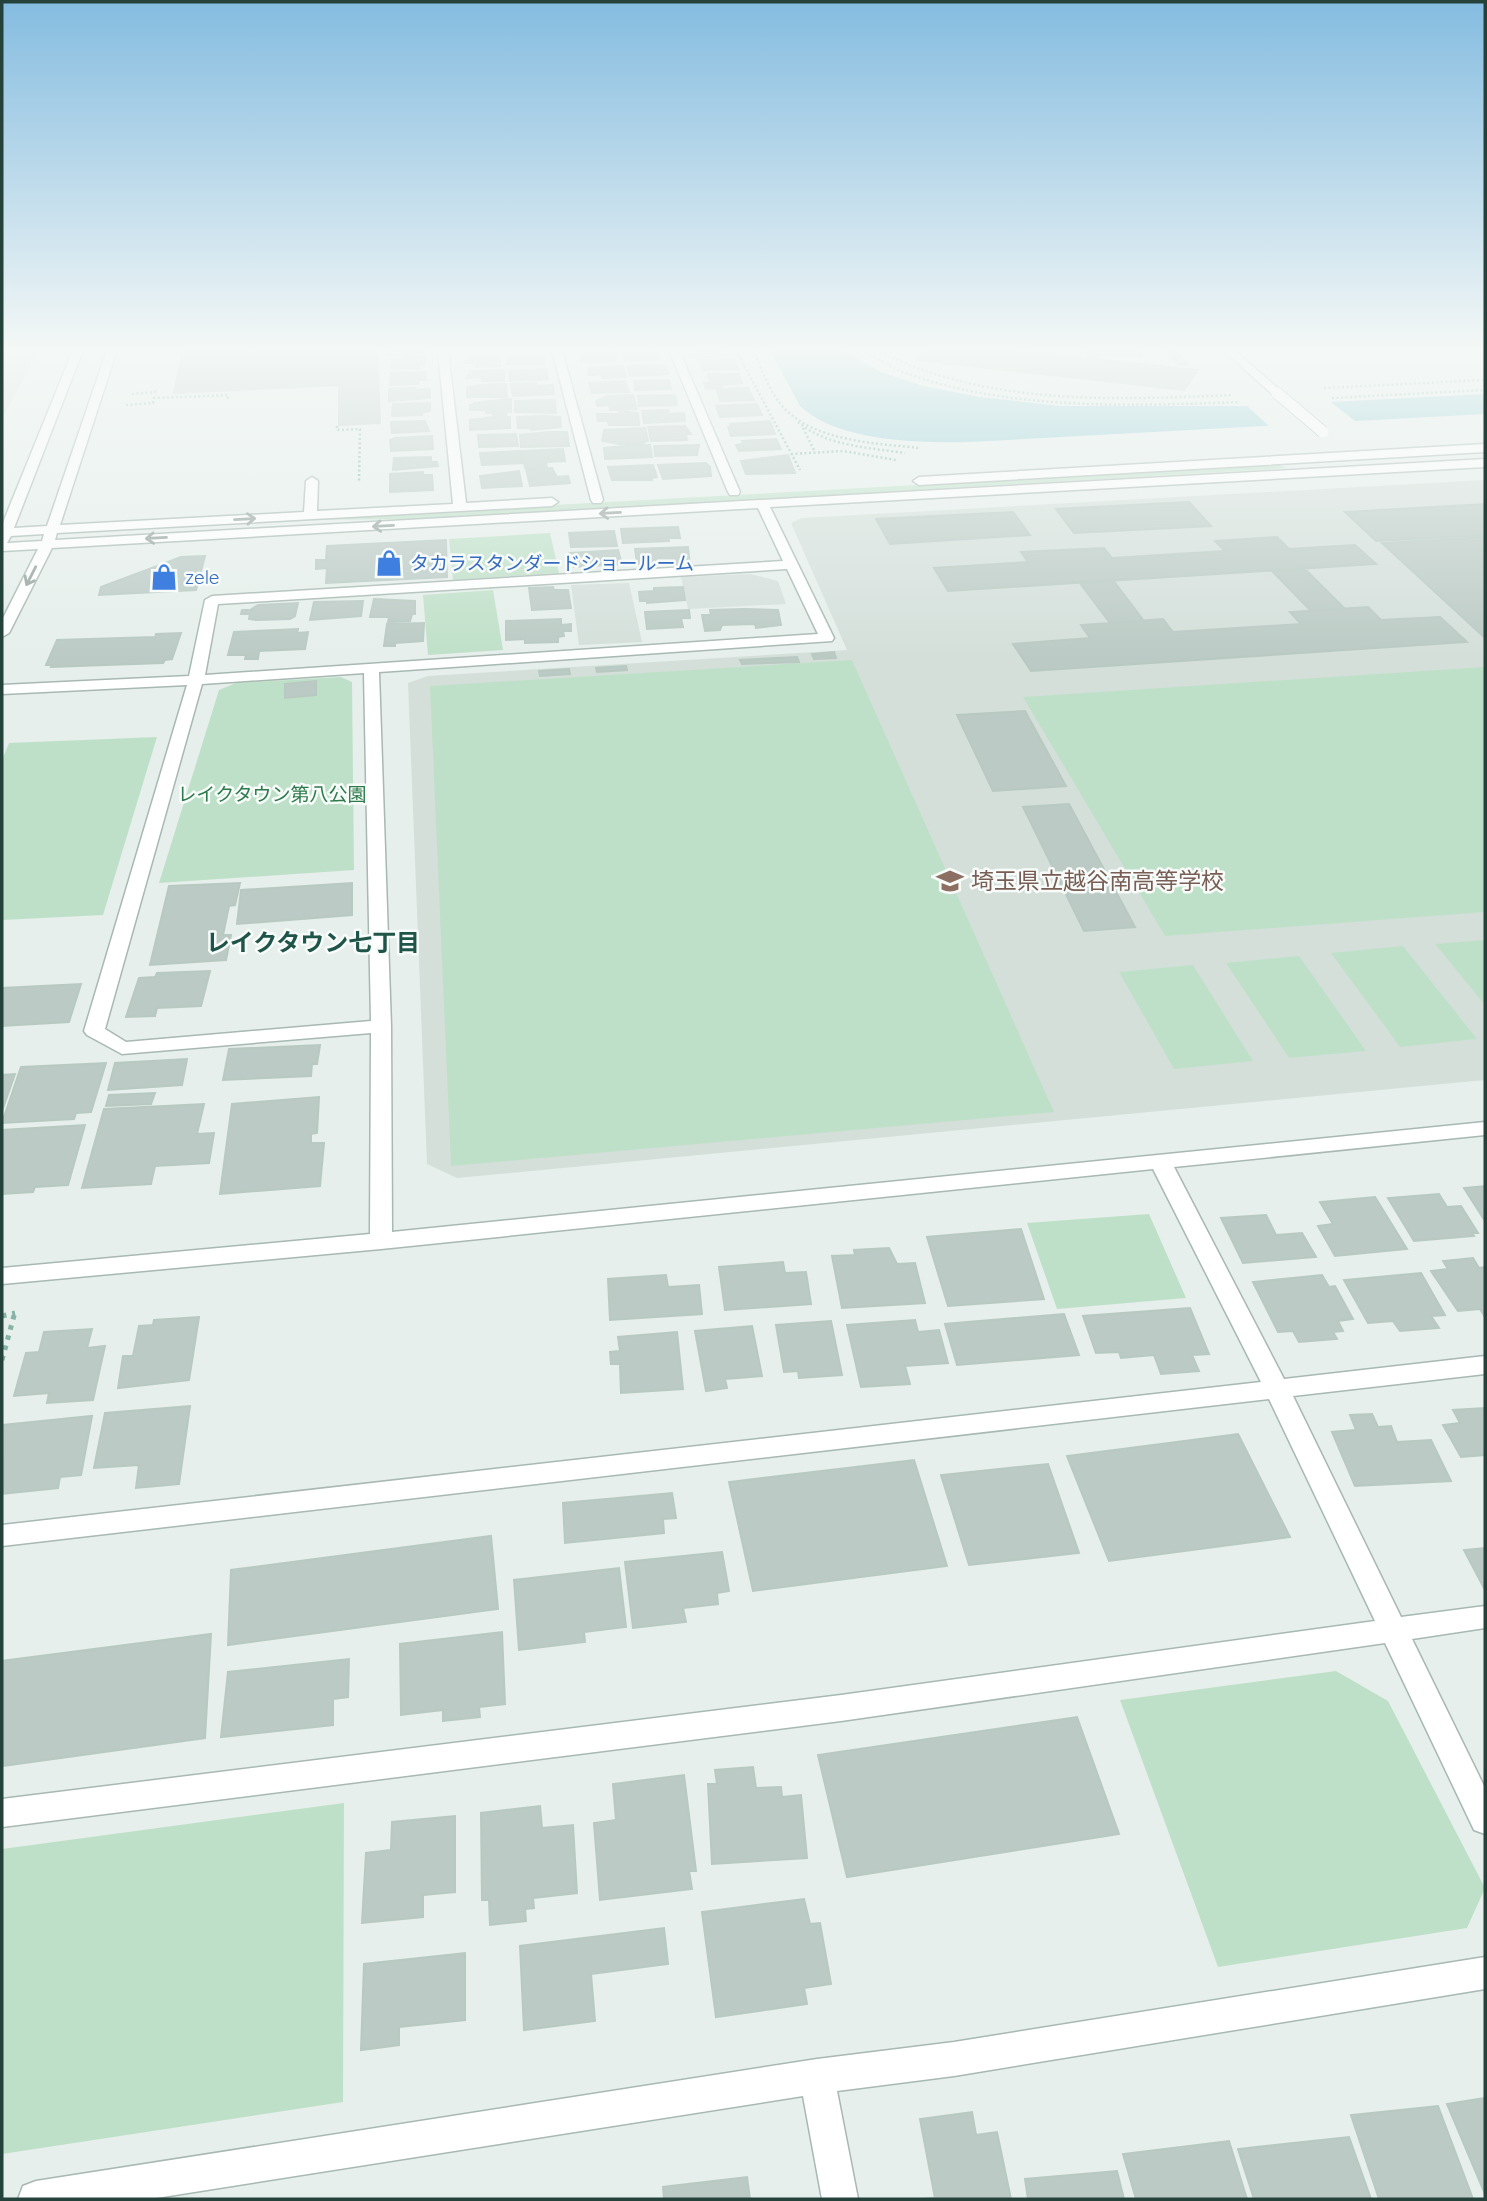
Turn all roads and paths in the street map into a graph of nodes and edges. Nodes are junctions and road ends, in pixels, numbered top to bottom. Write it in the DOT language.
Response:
graph roads {
  1 [pos="37,453"];
  2 [pos="78,453"];
  3 [pos="360,453"];
  4 [pos="454,453"];
  5 [pos="575,453"];
  6 [pos="717,453"];
  7 [pos="806,453"];
  8 [pos="853,453"];
  9 [pos="1346,453"];
  10 [pos="1393,453"];
  11 [pos="791,454"];
  12 [pos="1348,455"];
  13 [pos="897,460"];
  14 [pos="1485,463"];
  15 [pos="1366,470"];
  16 [pos="312,481"];
  17 [pos="803,482"];
  18 [pos="899,482"];
  19 [pos="359,488"];
  20 [pos="734,492"];
  21 [pos="583,500"];
  22 [pos="762,504"];
  23 [pos="460,506"];
  24 [pos="310,515"];
  25 [pos="52,529"];
  26 [pos="4,536"];
  27 [pos="47,545"];
  28 [pos="2,547"];
  29 [pos="792,565"];
  30 [pos="2,633"];
  31 [pos="371,668"];
  32 [pos="196,680"];
  33 [pos="2,689"];
  34 [pos="381,1026"];
  35 [pos="1485,1128"];
  36 [pos="1160,1161"];
  37 [pos="382,1241"];
  38 [pos="12,1275"];
  39 [pos="2,1360"];
  40 [pos="1485,1365"];
  41 [pos="1277,1389"];
  42 [pos="2,1536"];
  43 [pos="1485,1617"];
  44 [pos="1391,1629"];
  45 [pos="2,1813"];
  46 [pos="1485,1820"];
  47 [pos="1485,1973"];
  48 [pos="817,2076"];
  49 [pos="36,2199"];
  50 [pos="840,2199"];
  1 -- 26 [label="street"];
  2 -- 25 [label="street"];
  3 -- 19 [label="path"];
  4 -- 23 [label="street"];
  5 -- 21 [label="street"];
  6 -- 20 [label="street"];
  7 -- 11 [label="path"];
  8 -- 13 [label="path"];
  9 -- 12 [label="street, bridge"];
  10 -- 12 [label="street"];
  11 -- 17 [label="path"];
  12 -- 15 [label="street"];
  12 -- 18 [label="street"];
  14 -- 15 [label="street"];
  15 -- 22 [label="street"];
  16 -- 24 [label="street"];
  17 -- 20 [label="street"];
  20 -- 21 [label="street"];
  21 -- 23 [label="street"];
  22 -- 27 [label="street, one-way"];
  22 -- 29 [label="street"];
  23 -- 24 [label="street"];
  25 -- 24 [label="street, one-way"];
  25 -- 26 [label="street"];
  25 -- 27 [label="street"];
  27 -- 28 [label="street"];
  27 -- 30 [label="street, one-way"];
  29 -- 31 [label="street"];
  29 -- 32 [label="street"];
  31 -- 32 [label="street"];
  31 -- 34 [label="street"];
  32 -- 33 [label="street"];
  32 -- 34 [label="street"];
  34 -- 37 [label="street"];
  35 -- 36 [label="street"];
  36 -- 37 [label="street"];
  36 -- 41 [label="street"];
  37 -- 38 [label="street"];
  38 -- 39 [label="path"];
  40 -- 41 [label="street"];
  41 -- 42 [label="street"];
  41 -- 44 [label="street"];
  43 -- 44 [label="street"];
  44 -- 45 [label="street"];
  44 -- 46 [label="street"];
  47 -- 48 [label="street"];
  48 -- 49 [label="street"];
  48 -- 50 [label="street"];
}
